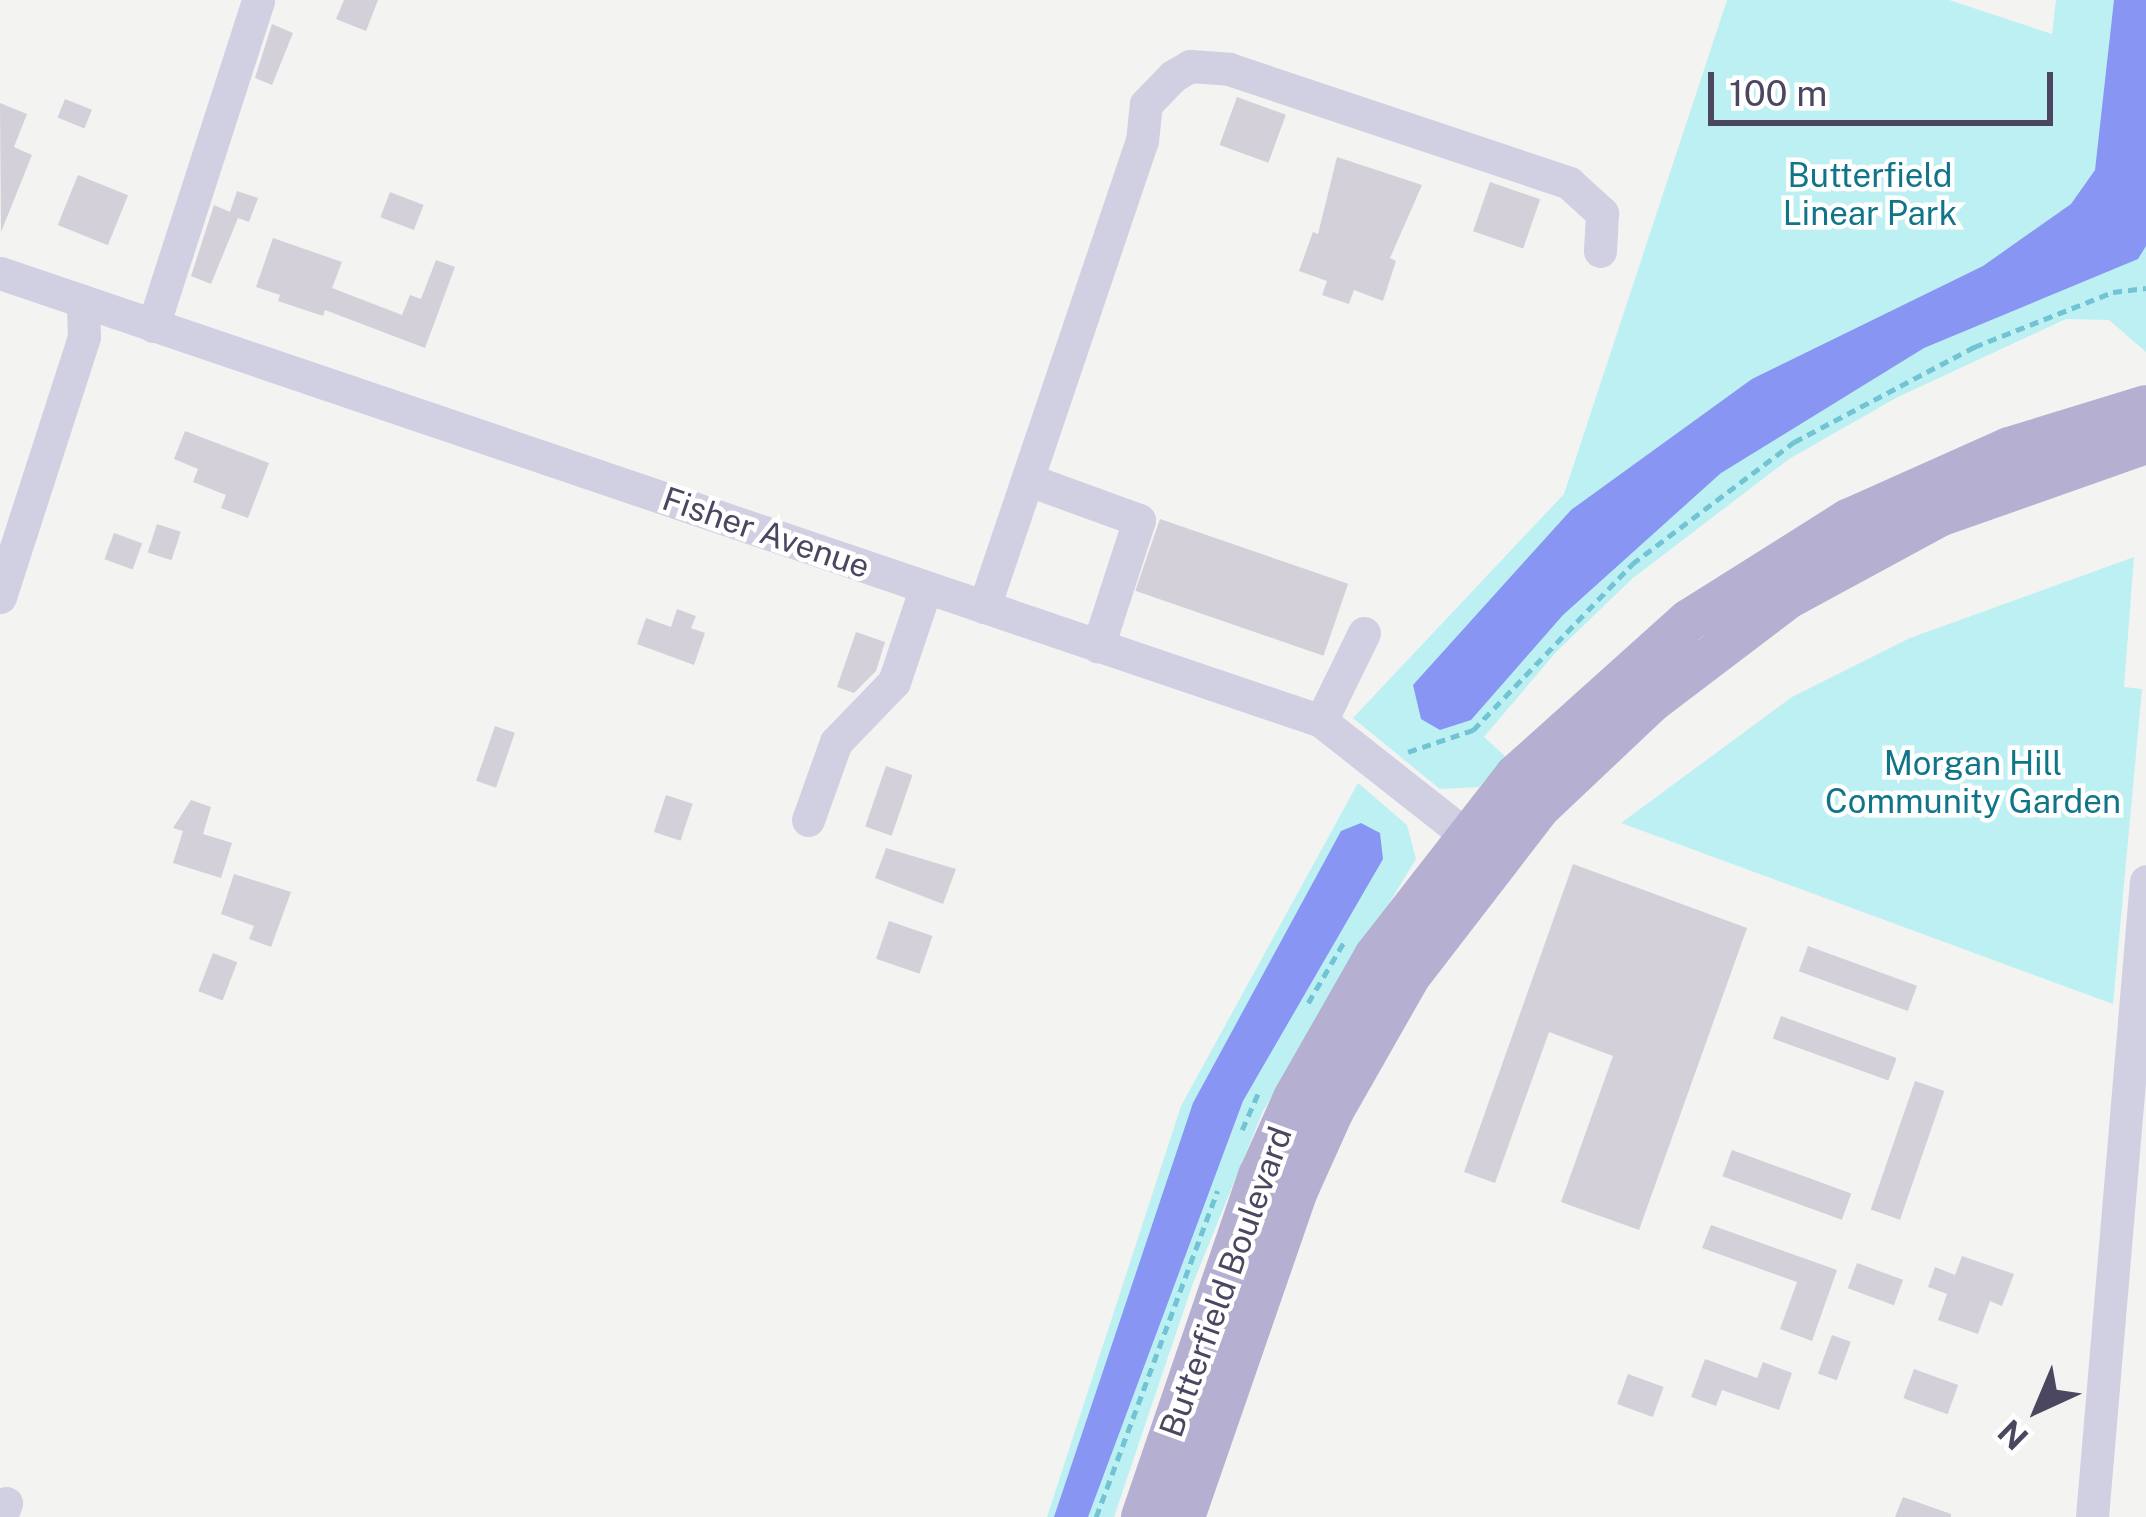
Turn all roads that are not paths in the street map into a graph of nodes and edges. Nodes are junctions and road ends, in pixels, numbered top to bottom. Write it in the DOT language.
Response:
graph roads {
  1 [pos="258,0"];
  2 [pos="1600,251"];
  3 [pos="0,272"];
  4 [pos="83,301"];
  5 [pos="153,326"];
  6 [pos="2146,406"];
  7 [pos="2099,436"];
  8 [pos="2146,443"];
  9 [pos="1028,480"];
  10 [pos="926,587"];
  11 [pos="0,597"];
  12 [pos="984,607"];
  13 [pos="1364,633"];
  14 [pos="1098,646"];
  15 [pos="1321,722"];
  16 [pos="808,820"];
  17 [pos="1480,846"];
  18 [pos="2146,881"];
  19 [pos="1142,1517"];
  20 [pos="1184,1517"];
  21 [pos="2092,1517"];
  1 -- 5 [label="street"];
  2 -- 9 [label="street"];
  3 -- 4 [label="street, Fisher Avenue"];
  4 -- 5 [label="street, Fisher Avenue"];
  4 -- 11 [label="street"];
  5 -- 10 [label="street, Fisher Avenue"];
  6 -- 7 [label="main road, Butterfield Boulevard"];
  7 -- 8 [label="main road, Butterfield Boulevard"];
  7 -- 17 [label="main road, Butterfield Boulevard"];
  9 -- 12 [label="street"];
  9 -- 14 [label="street"];
  10 -- 12 [label="street, Fisher Avenue"];
  10 -- 16 [label="street"];
  12 -- 14 [label="street, Fisher Avenue"];
  13 -- 15 [label="street"];
  14 -- 15 [label="street, Fisher Avenue"];
  15 -- 17 [label="street, Fisher Avenue"];
  17 -- 19 [label="main road, Butterfield Boulevard"];
  17 -- 20 [label="main road, Butterfield Boulevard"];
  18 -- 21 [label="street"];
}
